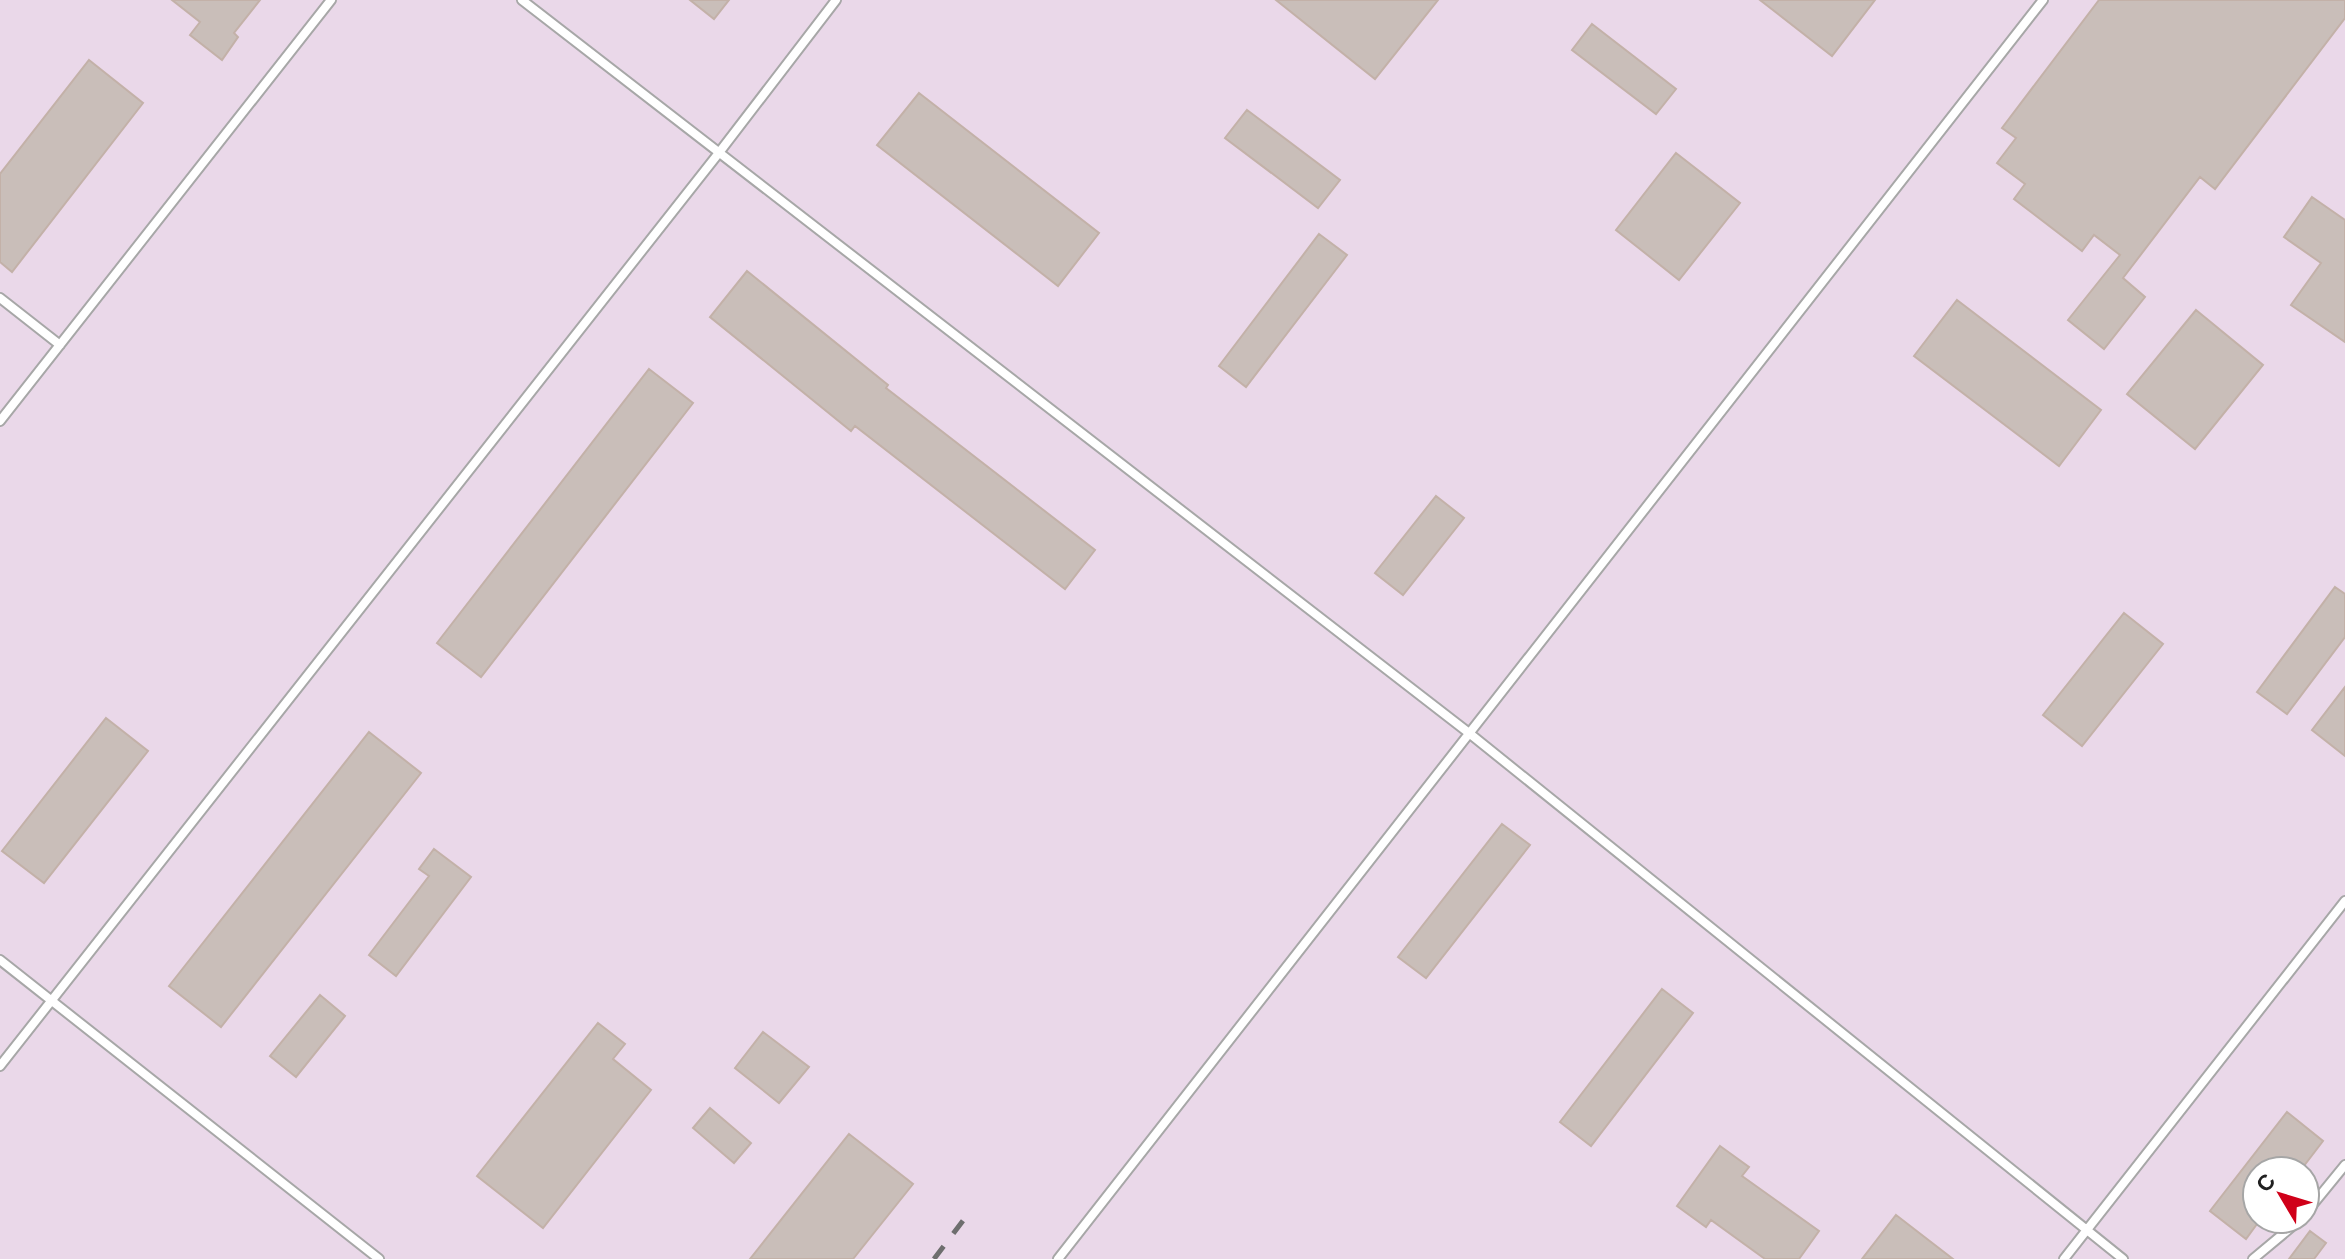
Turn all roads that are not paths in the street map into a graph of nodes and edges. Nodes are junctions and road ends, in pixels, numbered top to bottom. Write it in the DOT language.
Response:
graph roads {
  1 [pos="331,0"];
  2 [pos="522,0"];
  3 [pos="836,0"];
  4 [pos="2043,0"];
  5 [pos="718,154"];
  6 [pos="0,298"];
  7 [pos="60,345"];
  8 [pos="0,421"];
  9 [pos="1469,733"];
  10 [pos="2345,901"];
  11 [pos="0,960"];
  12 [pos="51,1001"];
  13 [pos="0,1066"];
  14 [pos="2345,1165"];
  15 [pos="2321,1195"];
  16 [pos="2086,1231"];
  17 [pos="2282,1235"];
  18 [pos="379,1259"];
  19 [pos="1058,1259"];
  20 [pos="2064,1259"];
  21 [pos="2123,1259"];
  22 [pos="2253,1259"];
  1 -- 7 [label="lane"];
  2 -- 5 [label="lane"];
  3 -- 5 [label="lane"];
  4 -- 9 [label="lane"];
  5 -- 9 [label="lane"];
  5 -- 12 [label="lane"];
  6 -- 7 [label="lane"];
  7 -- 8 [label="lane"];
  9 -- 16 [label="lane"];
  9 -- 19 [label="lane"];
  10 -- 16 [label="lane"];
  11 -- 12 [label="lane"];
  12 -- 13 [label="lane"];
  12 -- 18 [label="lane"];
  14 -- 15 [label="lane"];
  16 -- 20 [label="lane"];
  16 -- 21 [label="lane"];
  17 -- 22 [label="lane"];
}
